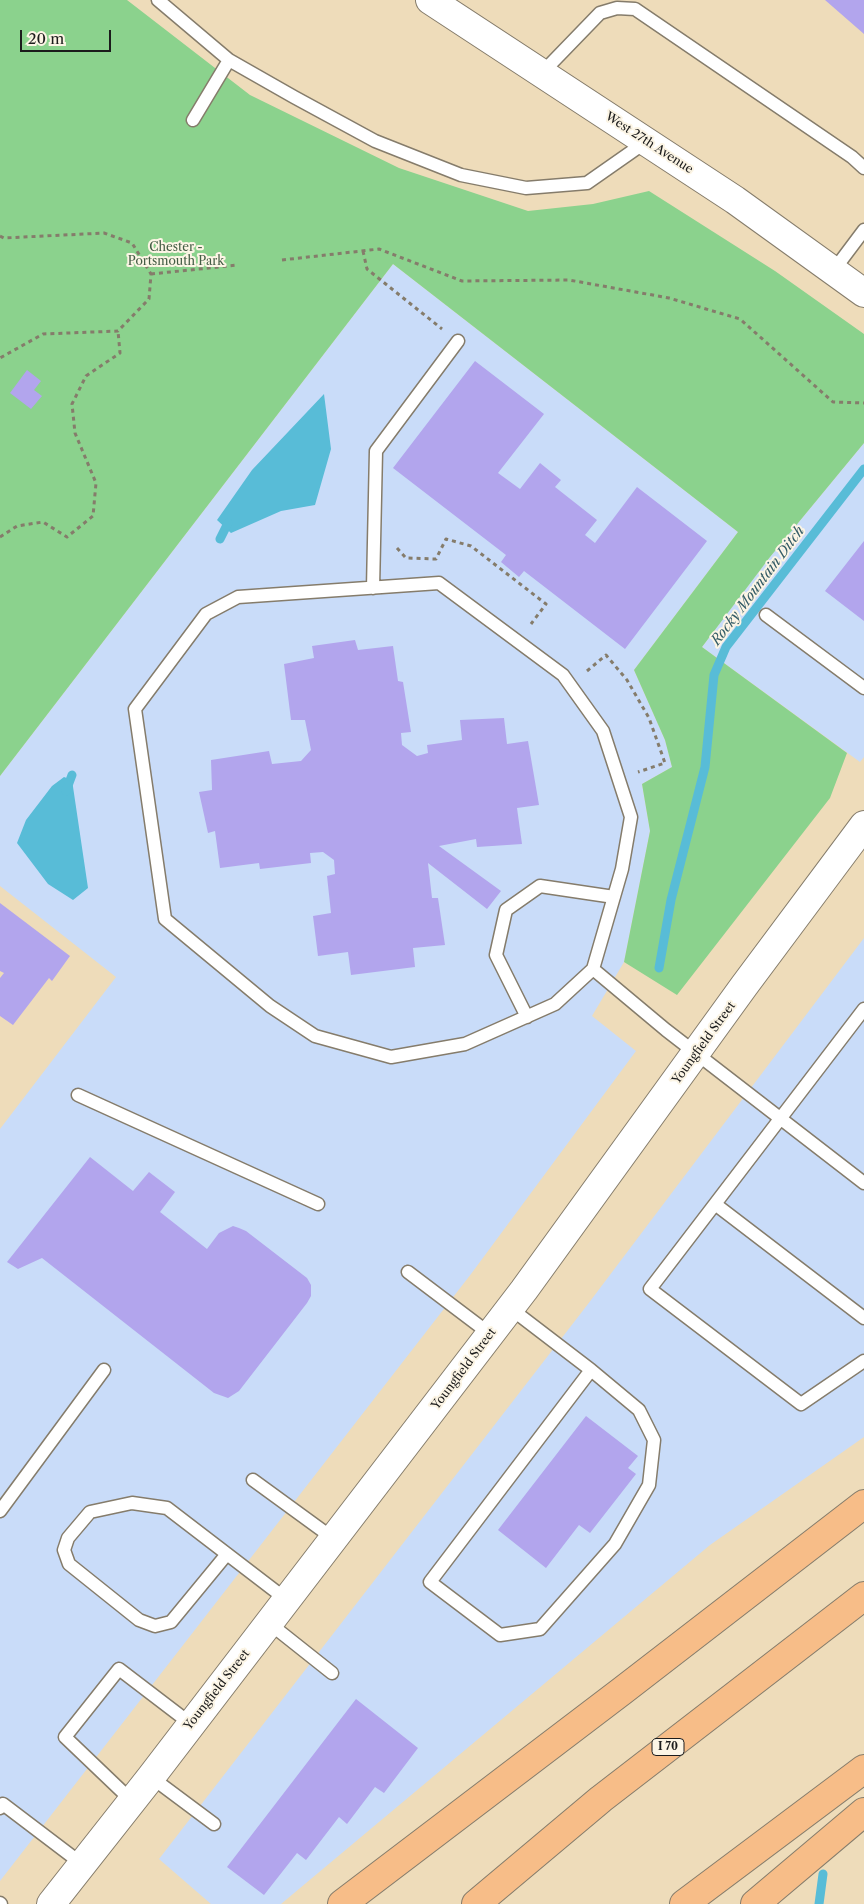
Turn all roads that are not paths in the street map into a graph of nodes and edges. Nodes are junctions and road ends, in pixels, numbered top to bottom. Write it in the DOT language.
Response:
graph roads {
  1 [pos="158,0"];
  2 [pos="430,0"];
  3 [pos="229,60"];
  4 [pos="541,74"];
  5 [pos="193,120"];
  6 [pos="647,141"];
  7 [pos="864,168"];
  8 [pos="864,230"];
  9 [pos="834,270"];
  10 [pos="864,293"];
  11 [pos="458,341"];
  12 [pos="373,588"];
  13 [pos="766,615"];
  14 [pos="864,688"];
  15 [pos="864,825"];
  16 [pos="614,898"];
  17 [pos="593,969"];
  18 [pos="864,1008"];
  19 [pos="528,1017"];
  20 [pos="696,1053"];
  21 [pos="78,1095"];
  22 [pos="781,1120"];
  23 [pos="864,1183"];
  24 [pos="318,1204"];
  25 [pos="716,1204"];
  26 [pos="408,1272"];
  27 [pos="510,1308"];
  28 [pos="864,1318"];
  29 [pos="490,1334"];
  30 [pos="864,1361"];
  31 [pos="104,1370"];
  32 [pos="591,1370"];
  33 [pos="253,1480"];
  34 [pos="864,1504"];
  35 [pos="0,1511"];
  36 [pos="334,1539"];
  37 [pos="227,1554"];
  38 [pos="864,1596"];
  39 [pos="287,1600"];
  40 [pos="269,1623"];
  41 [pos="332,1673"];
  42 [pos="191,1724"];
  43 [pos="864,1769"];
  44 [pos="152,1777"];
  45 [pos="132,1801"];
  46 [pos="0,1808"];
  47 [pos="864,1812"];
  48 [pos="214,1824"];
  49 [pos="82,1864"];
  50 [pos="51,1904"];
  51 [pos="342,1904"];
  52 [pos="476,1904"];
  53 [pos="684,1904"];
  54 [pos="755,1904"];
  1 -- 3 [label="lane"];
  2 -- 4 [label="street, West 27th Avenue"];
  3 -- 5 [label="lane"];
  3 -- 6 [label="lane"];
  4 -- 6 [label="street, West 27th Avenue"];
  4 -- 7 [label="lane"];
  6 -- 9 [label="street, West 27th Avenue"];
  8 -- 9 [label="lane"];
  9 -- 10 [label="street, West 27th Avenue"];
  11 -- 12 [label="lane"];
  12 -- 16 [label="lane"];
  12 -- 19 [label="lane"];
  13 -- 14 [label="lane"];
  15 -- 20 [label="street, Youngfield Street"];
  16 -- 17 [label="lane"];
  16 -- 19 [label="lane"];
  17 -- 19 [label="lane"];
  17 -- 20 [label="lane"];
  18 -- 22 [label="lane"];
  20 -- 22 [label="lane"];
  20 -- 27 [label="street, Youngfield Street"];
  21 -- 24 [label="lane"];
  22 -- 23 [label="lane"];
  22 -- 25 [label="lane"];
  25 -- 28 [label="lane"];
  25 -- 30 [label="lane"];
  26 -- 29 [label="lane"];
  27 -- 29 [label="street, Youngfield Street"];
  27 -- 32 [label="lane"];
  29 -- 36 [label="street, Youngfield Street"];
  31 -- 35 [label="lane"];
  32 -- 32 [label="lane"];
  33 -- 36 [label="lane"];
  34 -- 51 [label="highway"];
  36 -- 39 [label="street, Youngfield Street"];
  37 -- 37 [label="lane"];
  37 -- 39 [label="lane"];
  38 -- 52 [label="highway, I 70"];
  39 -- 40 [label="street, Youngfield Street"];
  40 -- 41 [label="lane"];
  40 -- 42 [label="street, Youngfield Street"];
  42 -- 44 [label="street, Youngfield Street"];
  42 -- 45 [label="lane"];
  43 -- 53 [label="highway"];
  44 -- 45 [label="street, Youngfield Street"];
  44 -- 48 [label="lane"];
  45 -- 49 [label="street, Youngfield Street"];
  46 -- 49 [label="lane"];
  47 -- 54 [label="highway"];
  49 -- 50 [label="street, Youngfield Street"];
}
